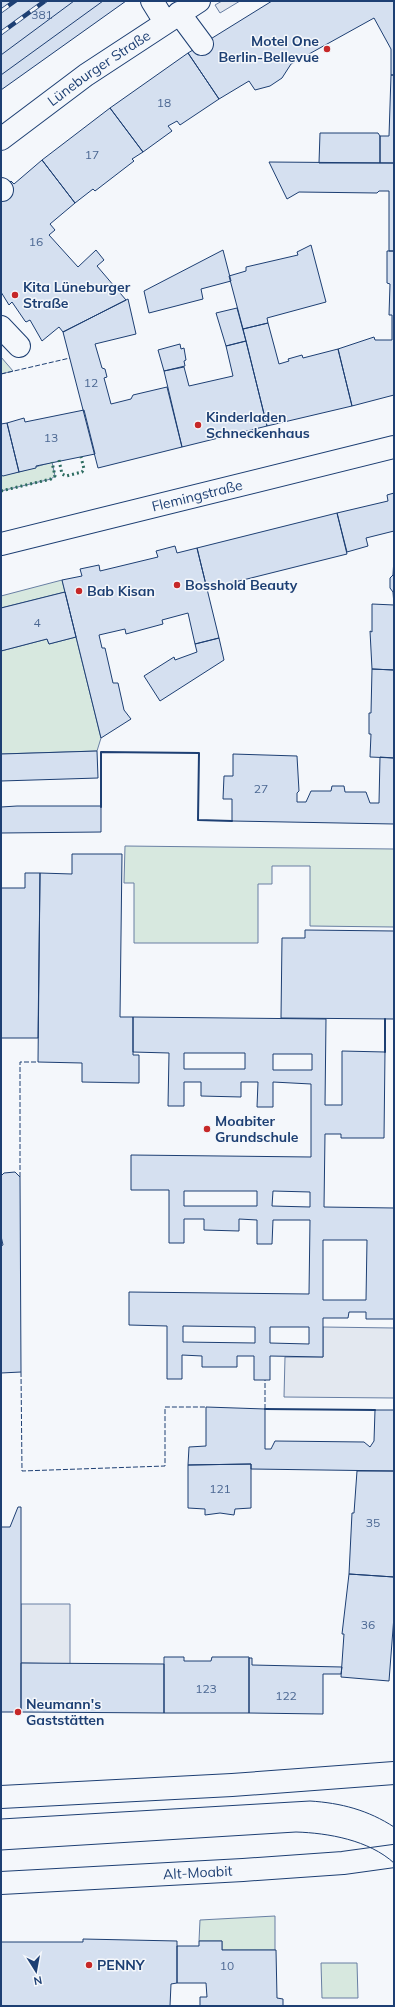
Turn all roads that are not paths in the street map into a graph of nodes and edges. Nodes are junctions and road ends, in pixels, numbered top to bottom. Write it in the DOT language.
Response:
graph roads {
  1 [pos="152,1"];
  2 [pos="199,1"];
  3 [pos="172,18"];
  4 [pos="202,44"];
  5 [pos="1,139"];
  6 [pos="1,327"];
  7 [pos="19,346"];
  8 [pos="394,447"];
  9 [pos="1,544"];
  10 [pos="394,1773"];
  11 [pos="1,1797"];
  12 [pos="394,1856"];
  13 [pos="1,1883"];
  1 -- 3 [label="main road"];
  2 -- 3 [label="main road, Lüneburger Straße"];
  3 -- 4 [label="main road"];
  3 -- 5 [label="main road, Lüneburger Straße"];
  6 -- 7 [label="main road"];
  8 -- 9 [label="main road, Flemingstraße"];
  10 -- 11 [label="main road"];
  12 -- 13 [label="main road, Alt-Moabit"];
}
